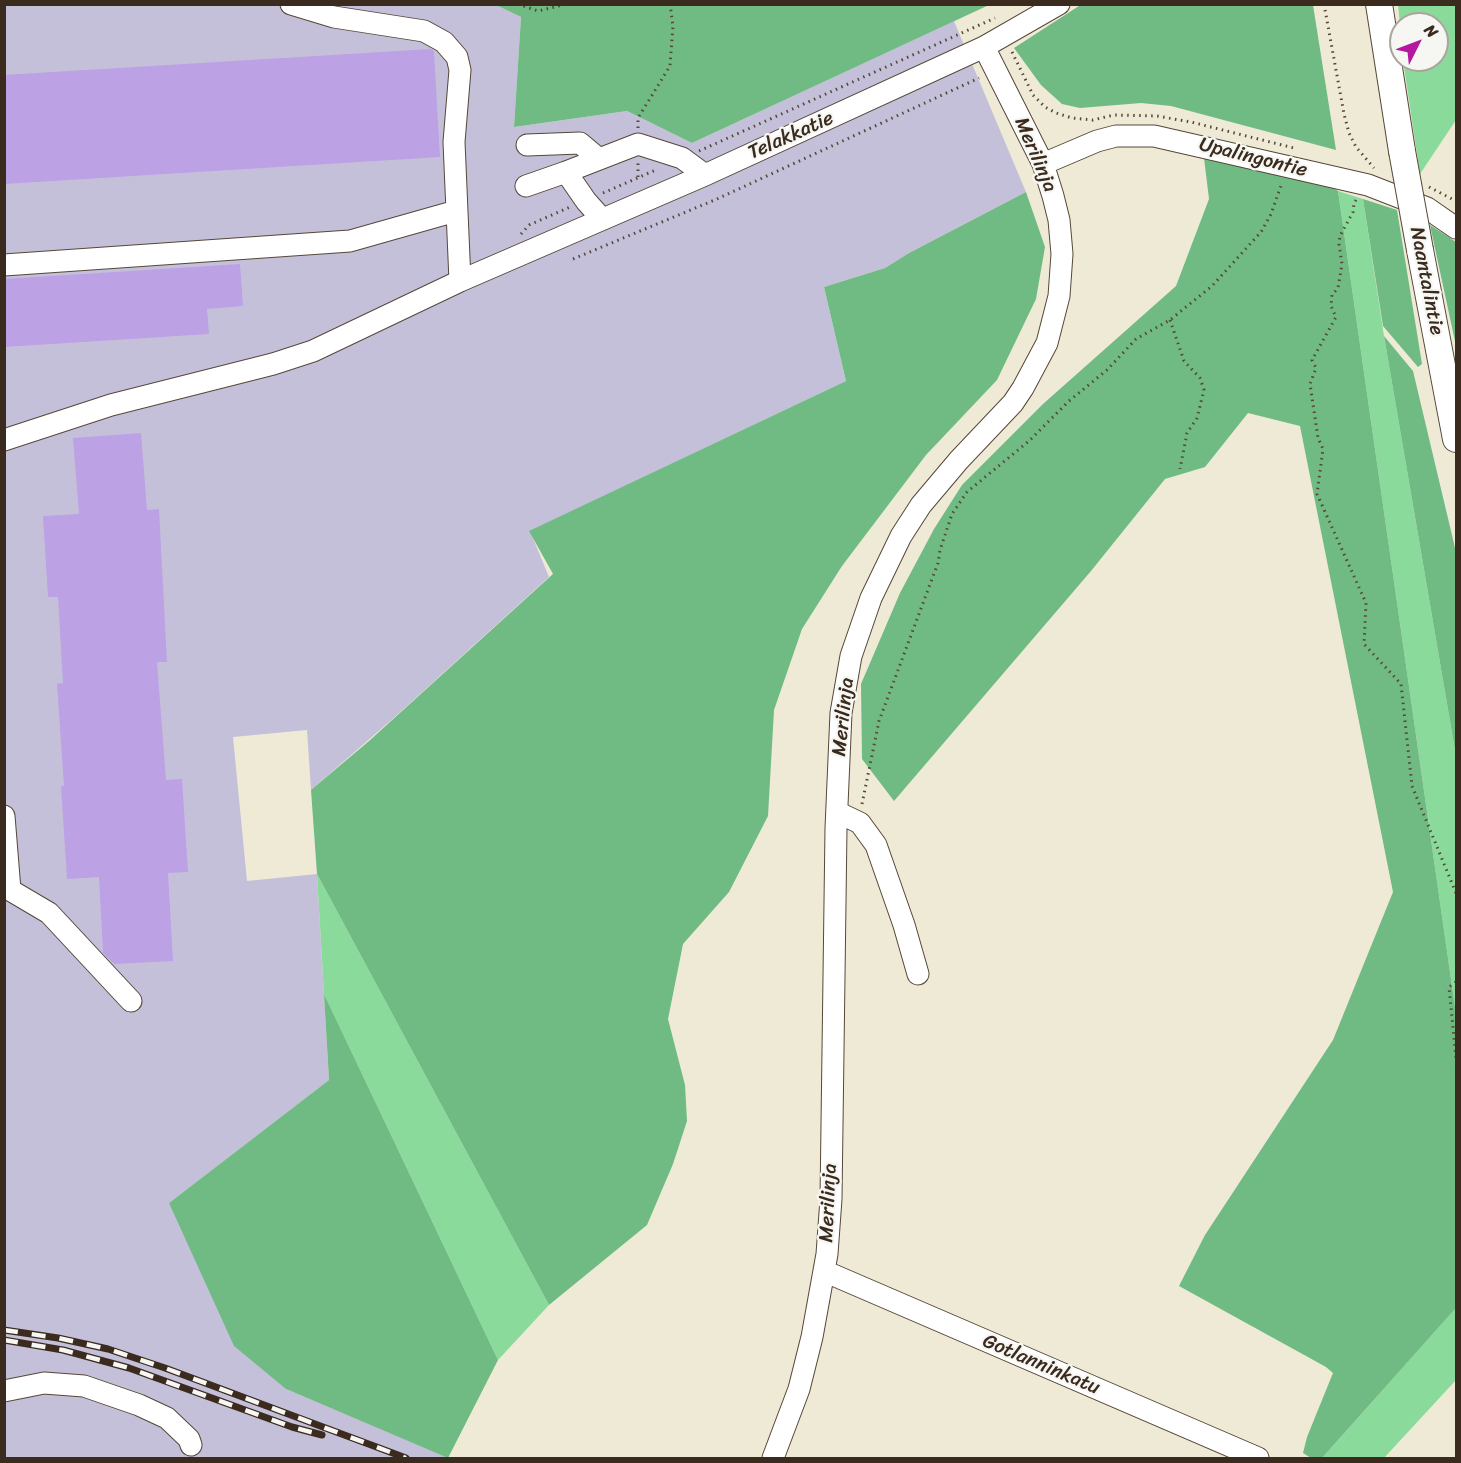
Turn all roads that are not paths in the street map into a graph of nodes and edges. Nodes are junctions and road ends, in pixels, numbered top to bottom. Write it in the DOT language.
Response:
graph roads {
  1 [pos="291,4"];
  2 [pos="1059,4"];
  3 [pos="1382,4"];
  4 [pos="984,47"];
  5 [pos="527,146"];
  6 [pos="599,159"];
  7 [pos="1043,164"];
  8 [pos="566,172"];
  9 [pos="705,175"];
  10 [pos="526,186"];
  11 [pos="456,211"];
  12 [pos="602,219"];
  13 [pos="1456,228"];
  14 [pos="4,265"];
  15 [pos="460,281"];
  16 [pos="1456,439"];
  17 [pos="4,440"];
  18 [pos="837,812"];
  19 [pos="4,816"];
  20 [pos="918,974"];
  21 [pos="131,1001"];
  22 [pos="824,1271"];
  23 [pos="4,1391"];
  24 [pos="191,1445"];
  25 [pos="773,1458"];
  26 [pos="1258,1458"];
  1 -- 11 [label="street"];
  2 -- 4 [label="street, Telakkatie"];
  3 -- 16 [label="main road, Naantalintie, bridge"];
  4 -- 7 [label="street, Merilinja"];
  4 -- 9 [label="street, Telakkatie"];
  5 -- 6 [label="street"];
  6 -- 8 [label="street"];
  6 -- 9 [label="street"];
  7 -- 13 [label="street, Upalingontie"];
  7 -- 18 [label="street, Merilinja"];
  8 -- 10 [label="street"];
  8 -- 12 [label="street"];
  9 -- 12 [label="street, Telakkatie"];
  11 -- 14 [label="street"];
  11 -- 15 [label="street"];
  12 -- 15 [label="street, Telakkatie"];
  15 -- 17 [label="street, Telakkatie"];
  18 -- 20 [label="street"];
  18 -- 22 [label="street, Merilinja"];
  19 -- 21 [label="street"];
  22 -- 25 [label="street, Merilinja"];
  22 -- 26 [label="street, Gotlanninkatu"];
  23 -- 24 [label="street"];
}
